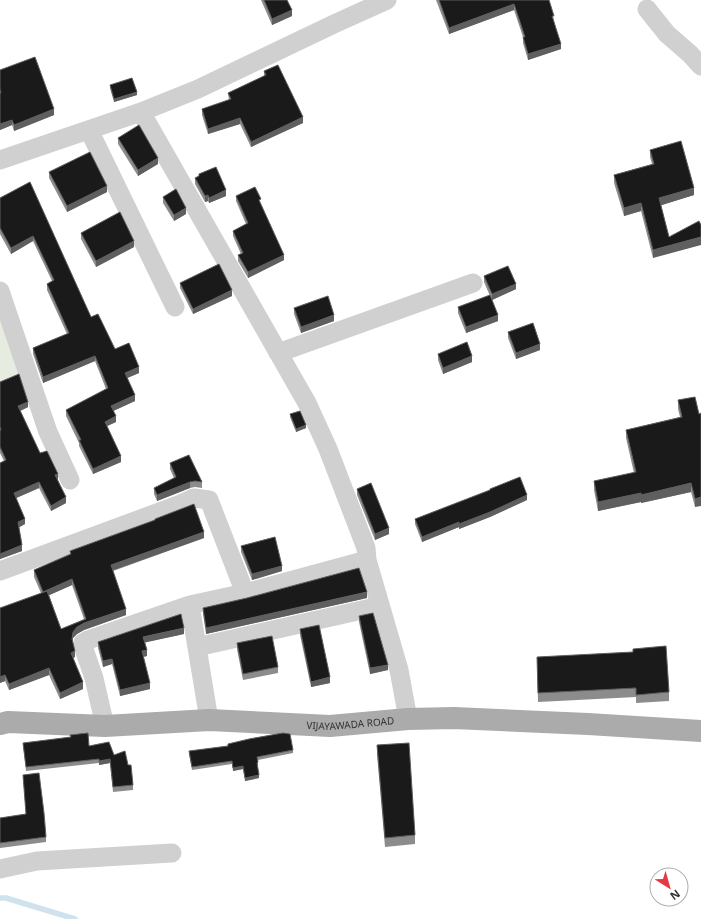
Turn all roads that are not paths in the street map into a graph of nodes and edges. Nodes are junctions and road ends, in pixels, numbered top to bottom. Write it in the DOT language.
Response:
graph roads {
  1 [pos="387,0"];
  2 [pos="647,9"];
  3 [pos="701,66"];
  4 [pos="141,112"];
  5 [pos="89,130"];
  6 [pos="0,158"];
  7 [pos="473,282"];
  8 [pos="0,290"];
  9 [pos="175,307"];
  10 [pos="278,353"];
  11 [pos="70,480"];
  12 [pos="367,560"];
  13 [pos="0,571"];
  14 [pos="245,593"];
  15 [pos="190,604"];
  16 [pos="380,606"];
  17 [pos="197,647"];
  18 [pos="408,718"];
  19 [pos="209,720"];
  20 [pos="0,724"];
  21 [pos="106,726"];
  22 [pos="701,731"];
  23 [pos="172,854"];
  24 [pos="0,869"];
  1 -- 4 [label="street"];
  2 -- 3 [label="street"];
  4 -- 5 [label="street"];
  4 -- 10 [label="street"];
  5 -- 6 [label="street"];
  5 -- 9 [label="street"];
  7 -- 10 [label="street"];
  8 -- 11 [label="street"];
  10 -- 12 [label="street"];
  12 -- 14 [label="street"];
  12 -- 16 [label="street"];
  13 -- 14 [label="street"];
  14 -- 15 [label="street"];
  15 -- 17 [label="street"];
  15 -- 21 [label="street"];
  16 -- 17 [label="street"];
  16 -- 18 [label="street"];
  17 -- 19 [label="street"];
  18 -- 19 [label="main road, VIJAYAWADA ROAD"];
  18 -- 22 [label="main road, VIJAYAWADA ROAD"];
  19 -- 21 [label="main road, VIJAYAWADA ROAD"];
  20 -- 21 [label="main road, VIJAYAWADA ROAD"];
  23 -- 24 [label="street"];
}
